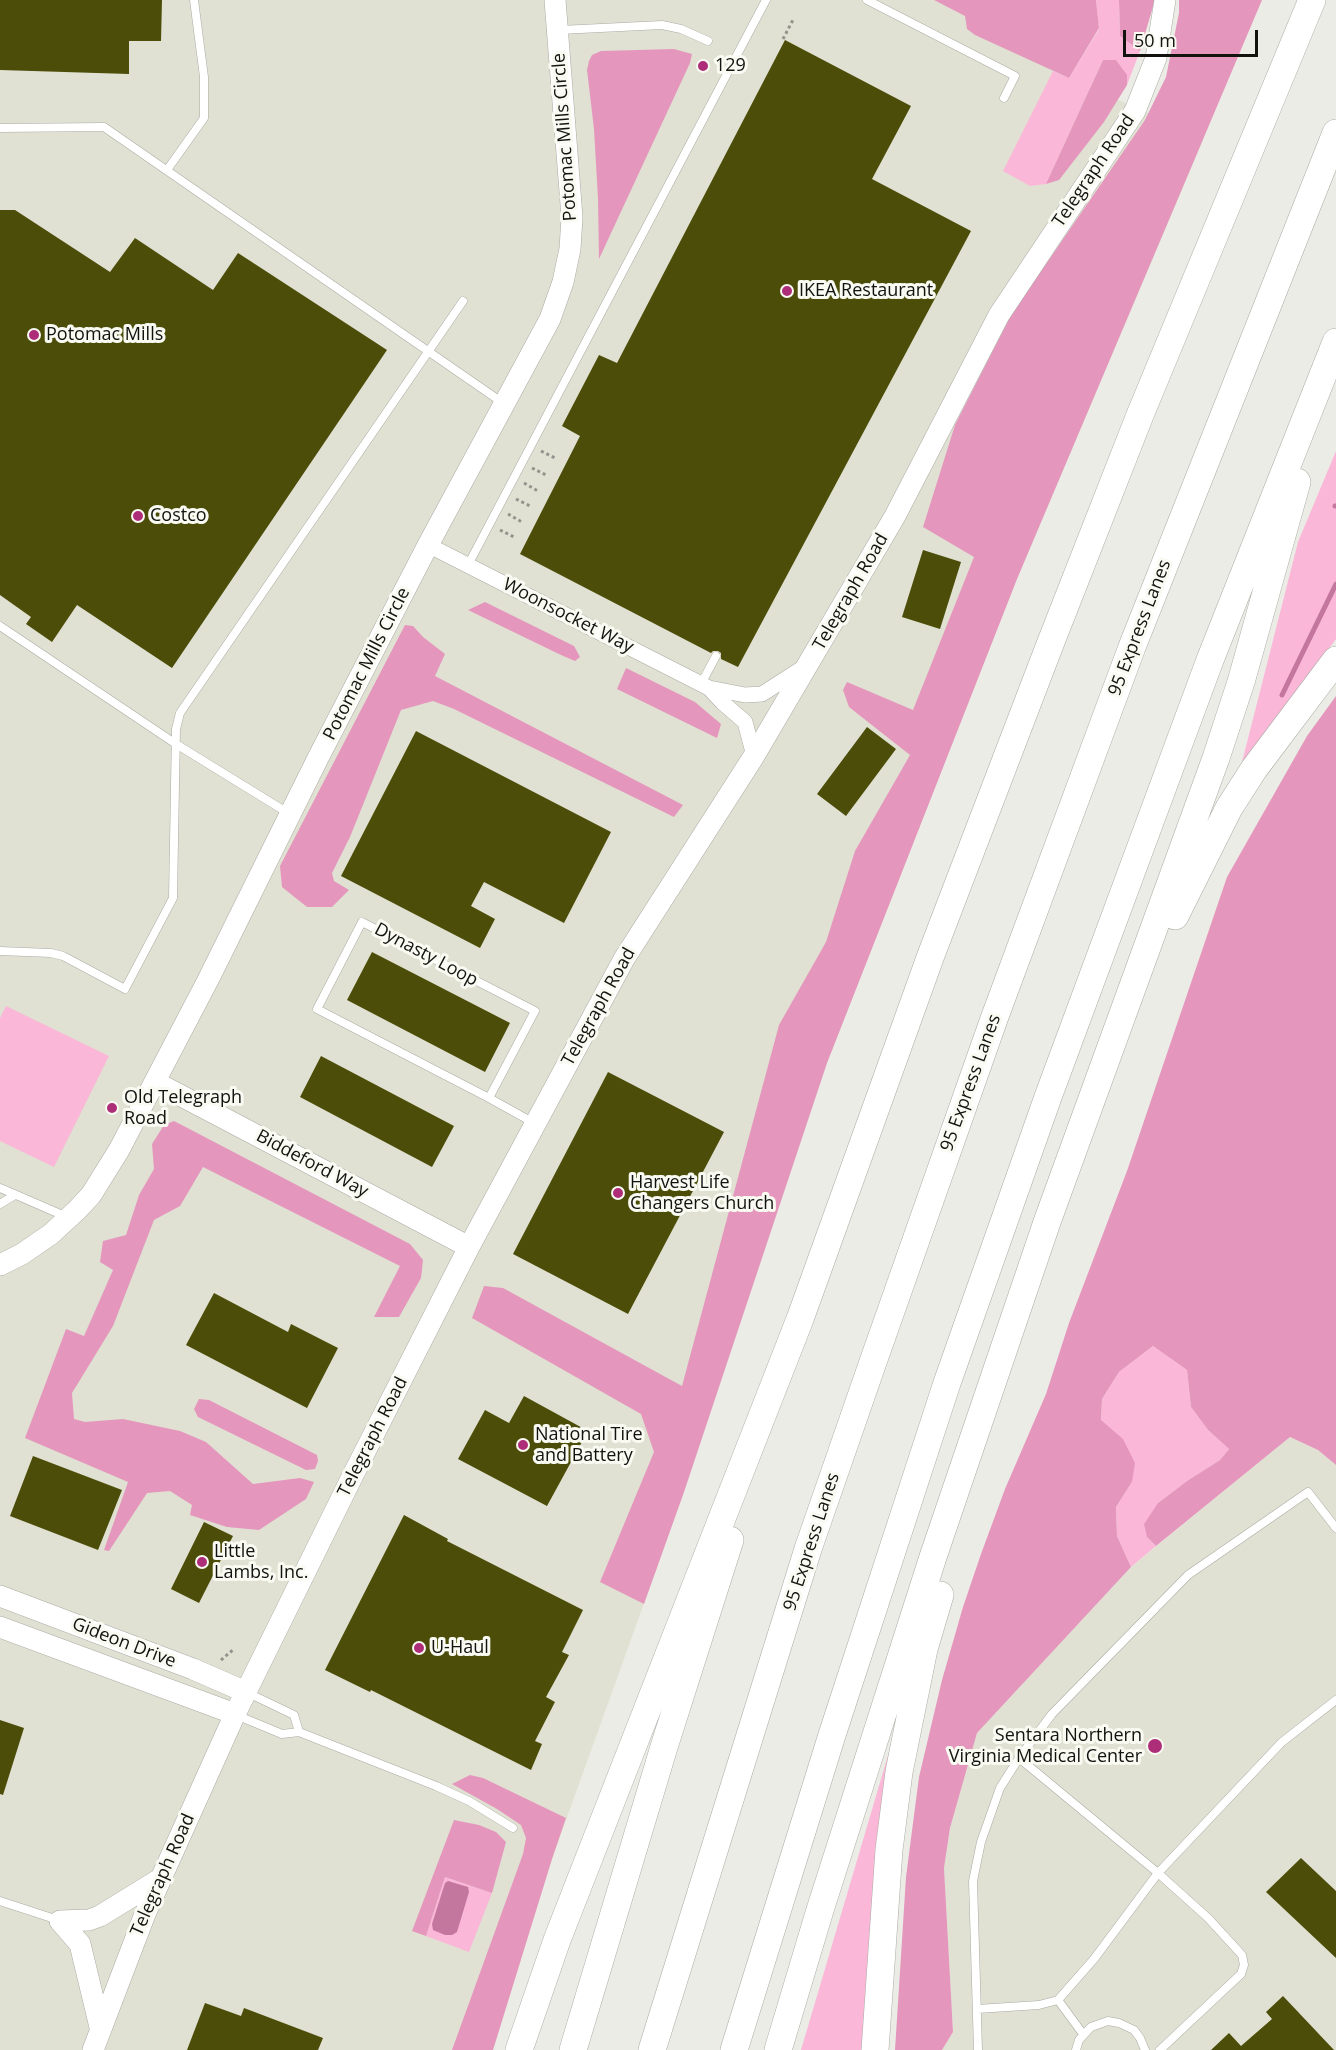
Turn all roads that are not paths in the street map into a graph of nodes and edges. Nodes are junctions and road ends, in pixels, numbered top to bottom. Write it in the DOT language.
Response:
graph roads {
  1 [pos="194,0"];
  2 [pos="555,0"];
  3 [pos="766,0"];
  4 [pos="867,0"];
  5 [pos="1165,0"];
  6 [pos="1312,0"];
  7 [pos="558,31"];
  8 [pos="708,41"];
  9 [pos="1004,98"];
  10 [pos="0,128"];
  11 [pos="1336,133"];
  12 [pos="167,170"];
  13 [pos="463,301"];
  14 [pos="1336,344"];
  15 [pos="428,351"];
  16 [pos="505,403"];
  17 [pos="428,544"];
  18 [pos="468,565"];
  19 [pos="0,626"];
  20 [pos="716,656"];
  21 [pos="1336,660"];
  22 [pos="811,662"];
  23 [pos="705,686"];
  24 [pos="176,744"];
  25 [pos="754,756"];
  26 [pos="291,815"];
  27 [pos="0,951"];
  28 [pos="1114,1041"];
  29 [pos="155,1082"];
  30 [pos="489,1098"];
  31 [pos="536,1124"];
  32 [pos="0,1188"];
  33 [pos="15,1195"];
  34 [pos="0,1204"];
  35 [pos="68,1218"];
  36 [pos="469,1247"];
  37 [pos="0,1265"];
  38 [pos="800,1319"];
  39 [pos="993,1384"];
  40 [pos="1336,1528"];
  41 [pos="0,1596"];
  42 [pos="0,1627"];
  43 [pos="246,1692"];
  44 [pos="1336,1700"];
  45 [pos="235,1714"];
  46 [pos="299,1732"];
  47 [pos="1019,1758"];
  48 [pos="513,1828"];
  49 [pos="1158,1873"];
  50 [pos="160,1879"];
  51 [pos="0,1901"];
  52 [pos="60,1921"];
  53 [pos="1058,2000"];
  54 [pos="977,2009"];
  55 [pos="100,2027"];
  56 [pos="1083,2034"];
  57 [pos="93,2050"];
  58 [pos="519,2050"];
  59 [pos="573,2050"];
  60 [pos="652,2050"];
  61 [pos="734,2050"];
  62 [pos="778,2050"];
  63 [pos="875,2050"];
  64 [pos="978,2050"];
  65 [pos="1076,2050"];
  66 [pos="1145,2050"];
  67 [pos="1160,2050"];
  1 -- 12 [label="lane"];
  2 -- 7 [label="main road, Potomac Mills Circle"];
  3 -- 18 [label="lane"];
  4 -- 9 [label="lane"];
  5 -- 22 [label="main road, Telegraph Road"];
  6 -- 38 [label="highway"];
  7 -- 8 [label="lane"];
  7 -- 16 [label="main road, Potomac Mills Circle"];
  10 -- 12 [label="lane"];
  11 -- 60 [label="highway, 95 Express Lanes"];
  12 -- 15 [label="lane"];
  13 -- 15 [label="lane"];
  14 -- 28 [label="highway"];
  14 -- 61 [label="highway"];
  15 -- 16 [label="lane"];
  15 -- 24 [label="lane"];
  16 -- 17 [label="main road, Potomac Mills Circle"];
  17 -- 18 [label="street, Woonsocket Way"];
  17 -- 26 [label="main road, Potomac Mills Circle"];
  18 -- 23 [label="street, Woonsocket Way"];
  19 -- 24 [label="lane"];
  20 -- 23 [label="lane"];
  21 -- 28 [label="highway"];
  22 -- 23 [label="street, Woonsocket Way"];
  22 -- 25 [label="main road, Telegraph Road"];
  23 -- 25 [label="street, Woonsocket Way"];
  24 -- 26 [label="lane"];
  24 -- 27 [label="lane"];
  25 -- 31 [label="main road, Telegraph Road"];
  26 -- 29 [label="main road, Potomac Mills Circle"];
  28 -- 39 [label="highway"];
  29 -- 35 [label="main road, Potomac Mills Circle"];
  29 -- 36 [label="main road, Biddeford Way"];
  30 -- 30 [label="lane, Dynasty Loop"];
  30 -- 31 [label="lane, Dynasty Loop"];
  31 -- 36 [label="main road, Telegraph Road"];
  32 -- 33 [label="lane"];
  33 -- 34 [label="lane"];
  33 -- 35 [label="lane"];
  35 -- 37 [label="main road, Potomac Mills Circle"];
  36 -- 43 [label="main road, Telegraph Road"];
  38 -- 58 [label="highway"];
  38 -- 59 [label="highway"];
  39 -- 62 [label="highway"];
  39 -- 63 [label="highway"];
  40 -- 47 [label="lane"];
  41 -- 43 [label="main road, Gideon Drive"];
  42 -- 45 [label="main road, Gideon Drive"];
  43 -- 45 [label="main road, Telegraph Road"];
  43 -- 46 [label="lane"];
  44 -- 49 [label="lane"];
  45 -- 46 [label="lane"];
  45 -- 50 [label="main road, Telegraph Road"];
  46 -- 48 [label="lane"];
  47 -- 49 [label="lane"];
  47 -- 54 [label="lane"];
  49 -- 53 [label="lane"];
  49 -- 67 [label="lane"];
  50 -- 52 [label="main road"];
  50 -- 55 [label="main road, Telegraph Road"];
  51 -- 52 [label="lane"];
  52 -- 55 [label="main road"];
  53 -- 54 [label="lane"];
  53 -- 56 [label="lane"];
  54 -- 64 [label="lane"];
  55 -- 57 [label="main road, Telegraph Road"];
  56 -- 65 [label="lane"];
  56 -- 66 [label="lane"];
}
